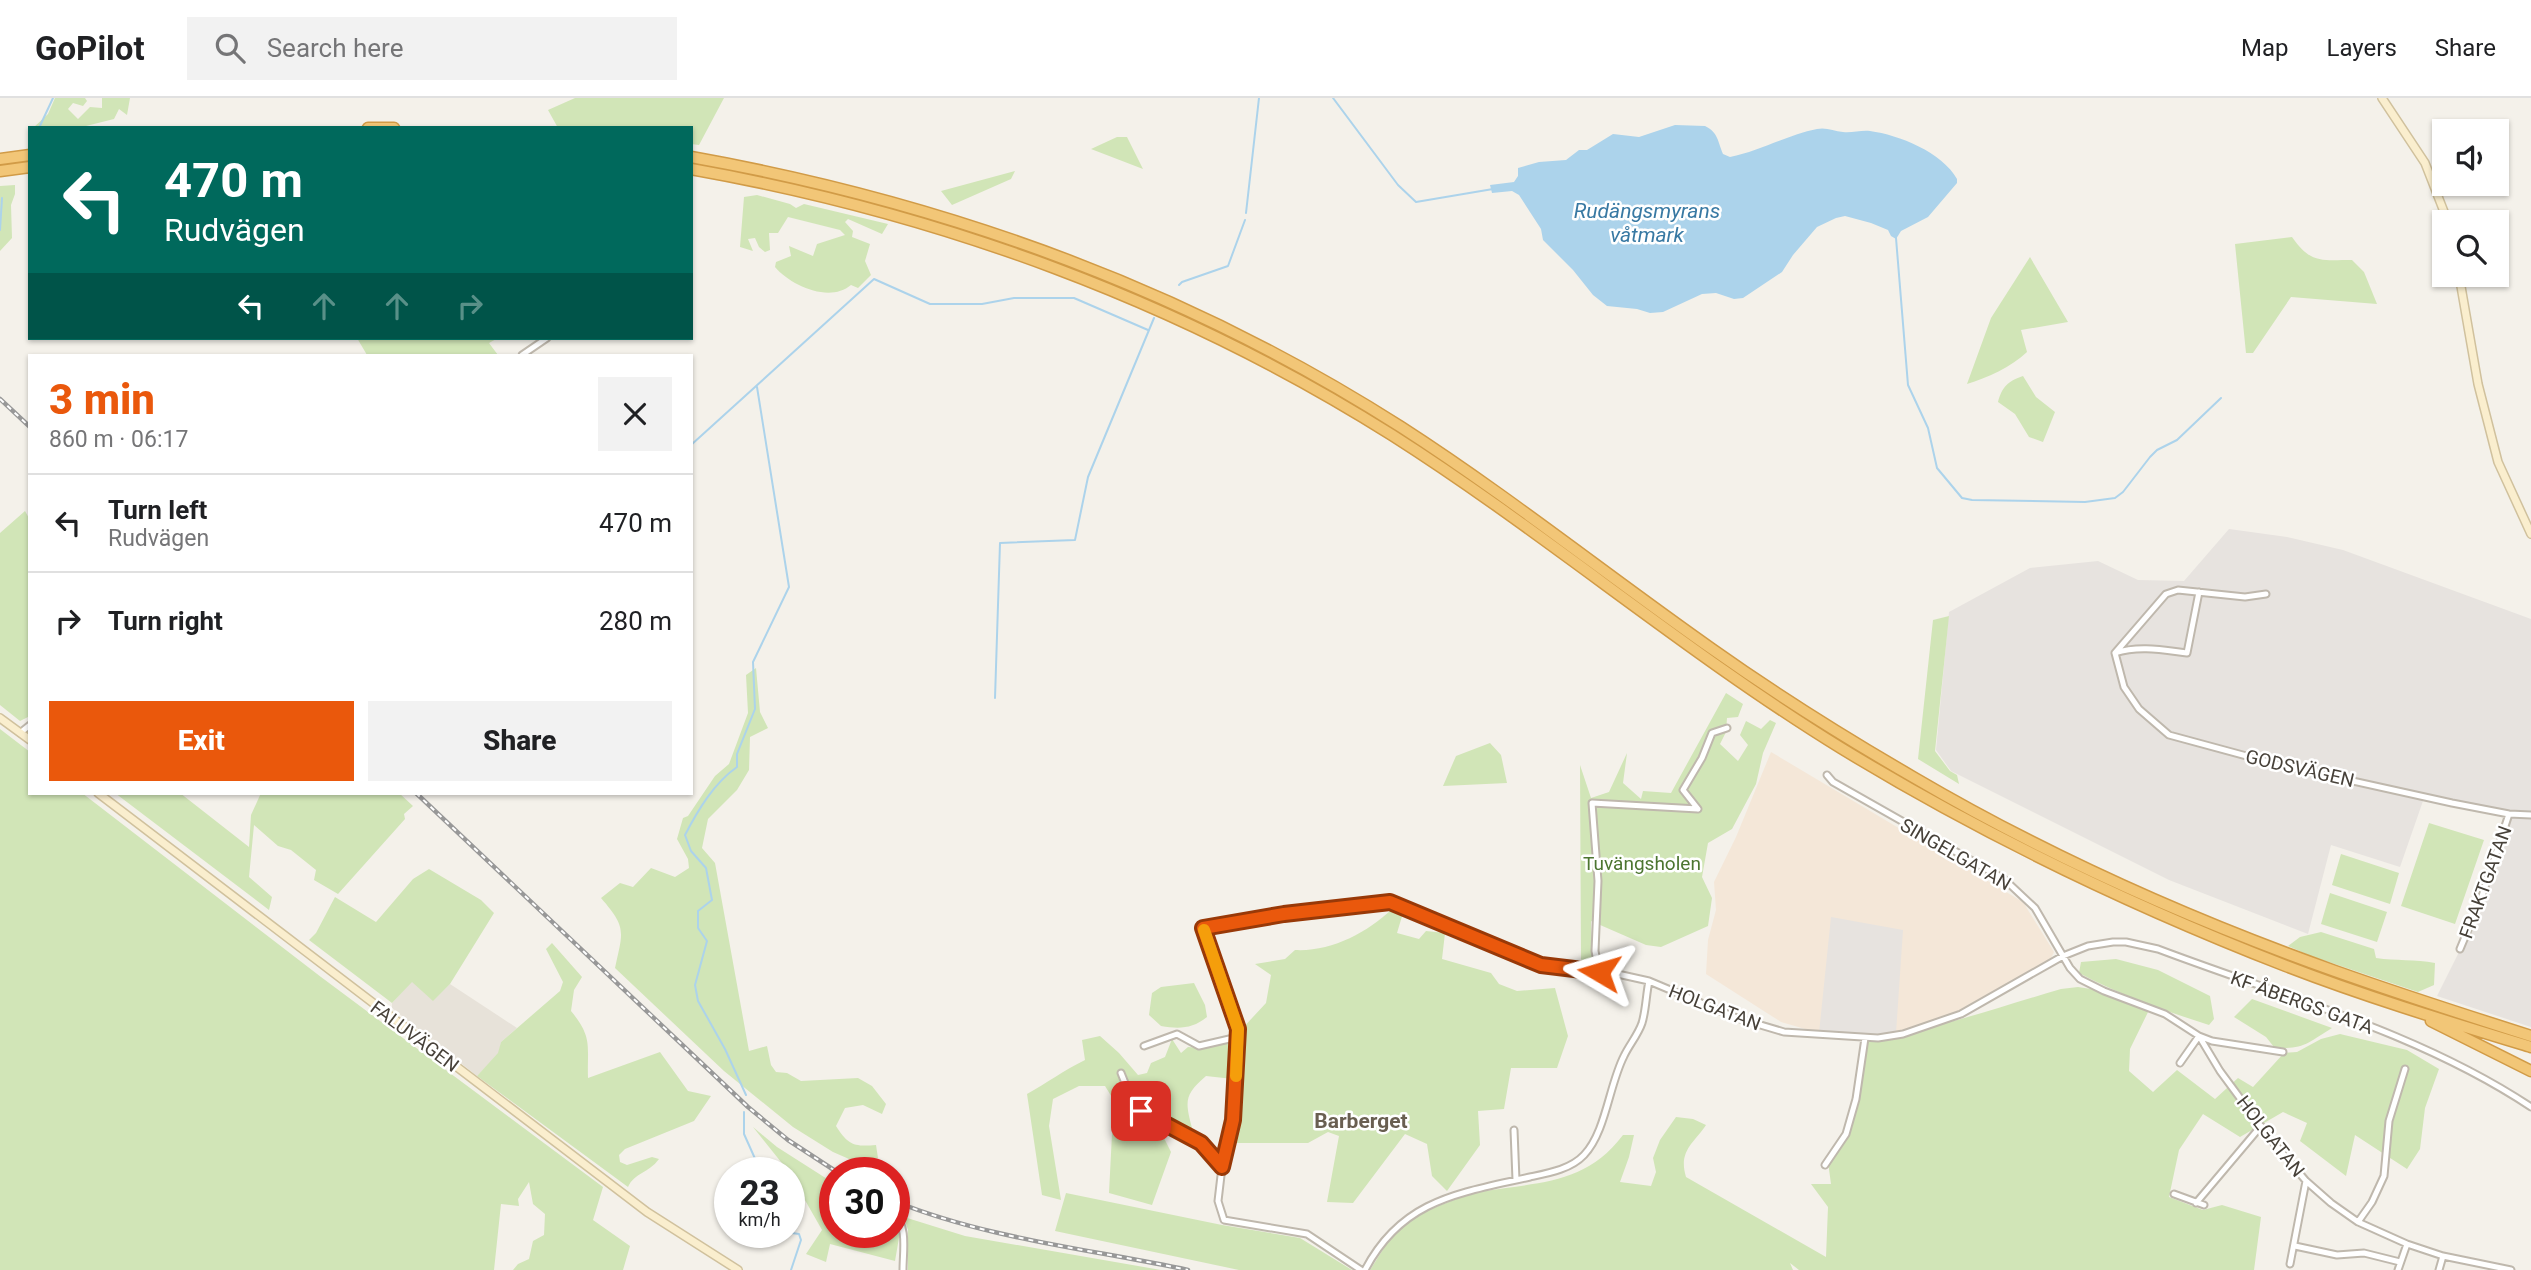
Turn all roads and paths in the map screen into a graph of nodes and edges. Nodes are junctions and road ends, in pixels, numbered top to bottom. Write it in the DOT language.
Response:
graph roads {
  1 [pos="2382,98"];
  2 [pos="28,155"];
  3 [pos="693,157"];
  4 [pos="0,159"];
  5 [pos="28,167"];
  6 [pos="693,169"];
  7 [pos="0,171"];
  8 [pos="2443,210"];
  9 [pos="2461,287"];
  10 [pos="544,340"];
  11 [pos="523,354"];
  12 [pos="2531,534"];
  13 [pos="2199,592"];
  14 [pos="2266,594"];
  15 [pos="2115,653"];
  16 [pos="0,718"];
  17 [pos="28,727"];
  18 [pos="1727,728"];
  19 [pos="20,733"];
  20 [pos="28,739"];
  21 [pos="1827,775"];
  22 [pos="101,795"];
  23 [pos="2509,814"];
  24 [pos="2531,815"];
  25 [pos="2460,949"];
  26 [pos="2063,956"];
  27 [pos="1599,972"];
  28 [pos="1649,981"];
  29 [pos="2399,1006"];
  30 [pos="2199,1036"];
  31 [pos="2531,1036"];
  32 [pos="1238,1037"];
  33 [pos="1866,1038"];
  34 [pos="1144,1046"];
  35 [pos="2531,1047"];
  36 [pos="2283,1052"];
  37 [pos="2180,1063"];
  38 [pos="2405,1069"];
  39 [pos="2531,1071"];
  40 [pos="1121,1073"];
  41 [pos="2531,1107"];
  42 [pos="2261,1126"];
  43 [pos="1514,1129"];
  44 [pos="1825,1165"];
  45 [pos="1222,1167"];
  46 [pos="1516,1180"];
  47 [pos="2306,1181"];
  48 [pos="2174,1194"];
  49 [pos="2196,1203"];
  50 [pos="2204,1205"];
  51 [pos="2358,1222"];
  52 [pos="2407,1244"];
  53 [pos="2295,1246"];
  54 [pos="903,1248"];
  55 [pos="2443,1256"];
  56 [pos="2290,1264"];
  57 [pos="2397,1267"];
  58 [pos="738,1270"];
  59 [pos="903,1270"];
  60 [pos="1363,1270"];
  61 [pos="2440,1270"];
  62 [pos="2511,1270"];
  1 -- 8 [label="street"];
  2 -- 4 [label="highway"];
  3 -- 31 [label="highway"];
  5 -- 7 [label="highway"];
  6 -- 29 [label="highway"];
  9 -- 12 [label="street"];
  10 -- 11 [label="street"];
  13 -- 14 [label="street"];
  13 -- 15 [label="street"];
  13 -- 15 [label="street"];
  15 -- 23 [label="street, GODSVÄGEN"];
  16 -- 19 [label="street"];
  17 -- 19 [label="street"];
  18 -- 27 [label="street"];
  19 -- 20 [label="street"];
  21 -- 26 [label="street, SINGELGATAN"];
  22 -- 58 [label="street, FALUVÄGEN"];
  23 -- 24 [label="street, GODSVÄGEN"];
  23 -- 25 [label="street, FRAKTGATAN"];
  26 -- 30 [label="street, HOLGATAN"];
  26 -- 33 [label="street, HOLGATAN"];
  26 -- 41 [label="street, KF ÅBERGS GATA"];
  27 -- 28 [label="street, HOLGATAN"];
  27 -- 32 [label="street, HOLGATAN"];
  28 -- 33 [label="street, HOLGATAN"];
  28 -- 46 [label="street"];
  29 -- 35 [label="highway"];
  29 -- 39 [label="highway"];
  30 -- 36 [label="street, HOLGATAN"];
  30 -- 37 [label="street"];
  30 -- 42 [label="street, HOLGATAN"];
  32 -- 34 [label="street"];
  32 -- 45 [label="street"];
  33 -- 44 [label="street"];
  38 -- 51 [label="street"];
  40 -- 45 [label="street"];
  42 -- 47 [label="street, HOLGATAN"];
  42 -- 49 [label="street"];
  43 -- 46 [label="street"];
  45 -- 60 [label="street"];
  46 -- 60 [label="street"];
  47 -- 51 [label="street, HOLGATAN"];
  47 -- 53 [label="street"];
  48 -- 49 [label="street"];
  49 -- 50 [label="street"];
  51 -- 52 [label="street, HOLGATAN"];
  52 -- 55 [label="street, HOLGATAN"];
  52 -- 57 [label="street"];
  53 -- 56 [label="street"];
  53 -- 57 [label="street"];
  54 -- 59 [label="street"];
  55 -- 61 [label="street"];
  55 -- 62 [label="street, HOLGATAN"];
}
